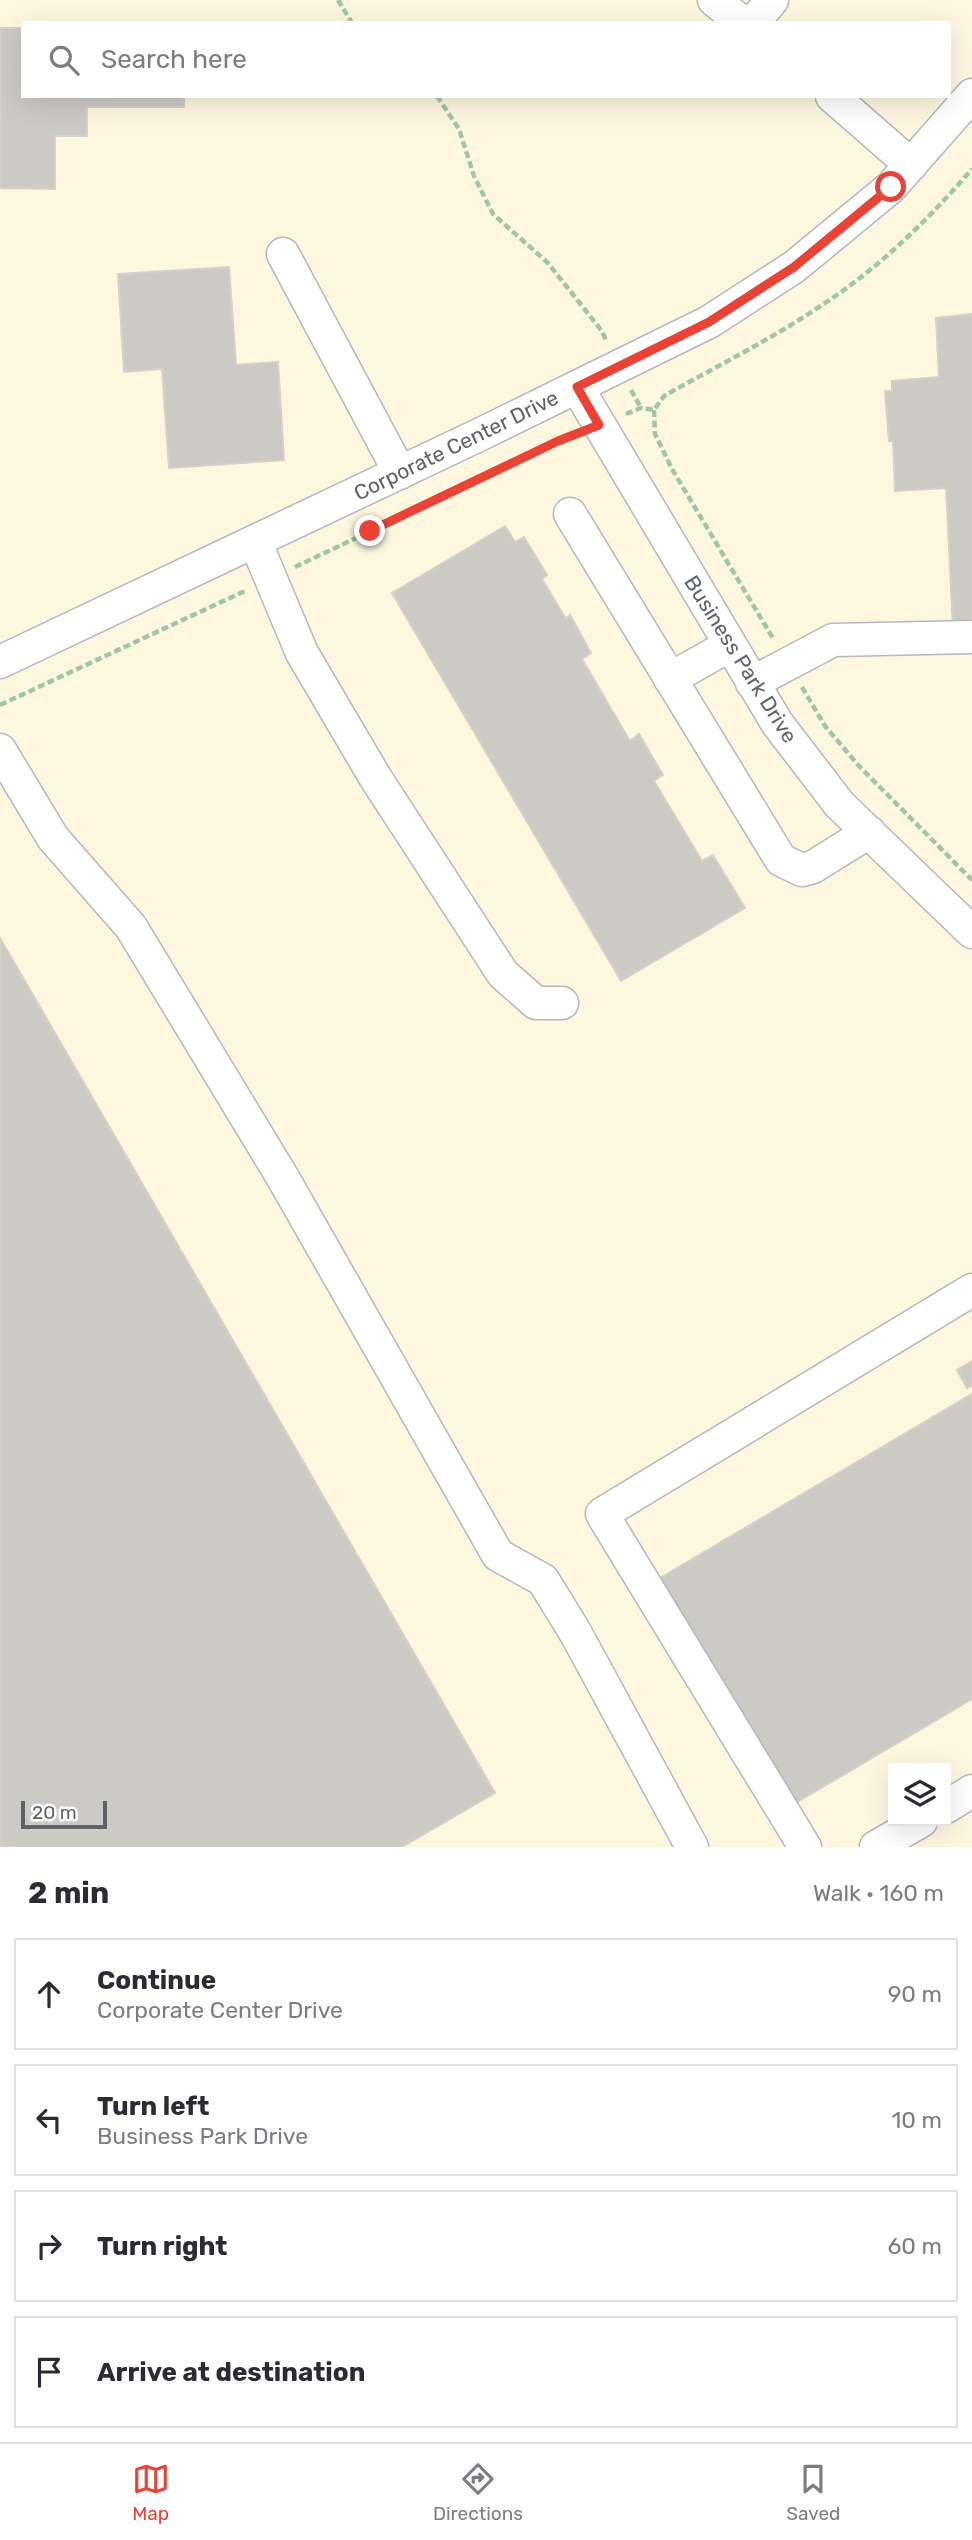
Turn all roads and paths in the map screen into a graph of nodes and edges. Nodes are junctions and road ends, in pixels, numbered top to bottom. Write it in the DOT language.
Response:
graph roads {
  1 [pos="338,0"];
  2 [pos="714,0"];
  3 [pos="772,0"];
  4 [pos="351,21"];
  5 [pos="740,21"];
  6 [pos="756,21"];
  7 [pos="972,95"];
  8 [pos="438,98"];
  9 [pos="834,98"];
  10 [pos="911,165"];
  11 [pos="972,169"];
  12 [pos="283,254"];
  13 [pos="619,366"];
  14 [pos="577,387"];
  15 [pos="640,408"];
  16 [pos="599,425"];
  17 [pos="400,473"];
  18 [pos="570,514"];
  19 [pos="255,541"];
  20 [pos="271,579"];
  21 [pos="972,637"];
  22 [pos="730,645"];
  23 [pos="0,662"];
  24 [pos="670,679"];
  25 [pos="752,683"];
  26 [pos="0,705"];
  27 [pos="0,750"];
  28 [pos="869,832"];
  29 [pos="972,932"];
  30 [pos="562,1003"];
  31 [pos="972,1290"];
  32 [pos="972,1791"];
  33 [pos="951,1804"];
  34 [pos="912,1826"];
  35 [pos="692,1847"];
  36 [pos="805,1847"];
  37 [pos="876,1847"];
  1 -- 4 [label="path"];
  2 -- 5 [label="street"];
  3 -- 6 [label="street"];
  7 -- 10 [label="street, Corporate Center Drive"];
  8 -- 13 [label="path"];
  9 -- 10 [label="street"];
  10 -- 13 [label="street, Corporate Center Drive"];
  11 -- 15 [label="path"];
  12 -- 17 [label="street"];
  13 -- 14 [label="street, Corporate Center Drive"];
  13 -- 15 [label="path"];
  14 -- 16 [label="street, Business Park Drive"];
  14 -- 17 [label="street, Corporate Center Drive"];
  15 -- 16 [label="path"];
  16 -- 20 [label="path"];
  16 -- 22 [label="street, Business Park Drive"];
  17 -- 19 [label="street, Corporate Center Drive"];
  18 -- 24 [label="street"];
  19 -- 20 [label="street"];
  19 -- 23 [label="street, Corporate Center Drive"];
  20 -- 26 [label="path"];
  20 -- 30 [label="street"];
  21 -- 25 [label="street"];
  22 -- 24 [label="street"];
  22 -- 25 [label="street, Business Park Drive"];
  24 -- 28 [label="street"];
  25 -- 28 [label="street, Business Park Drive"];
  27 -- 35 [label="street"];
  28 -- 29 [label="street, Business Park Drive"];
  31 -- 36 [label="street"];
  32 -- 33 [label="street"];
  34 -- 37 [label="street"];
}
